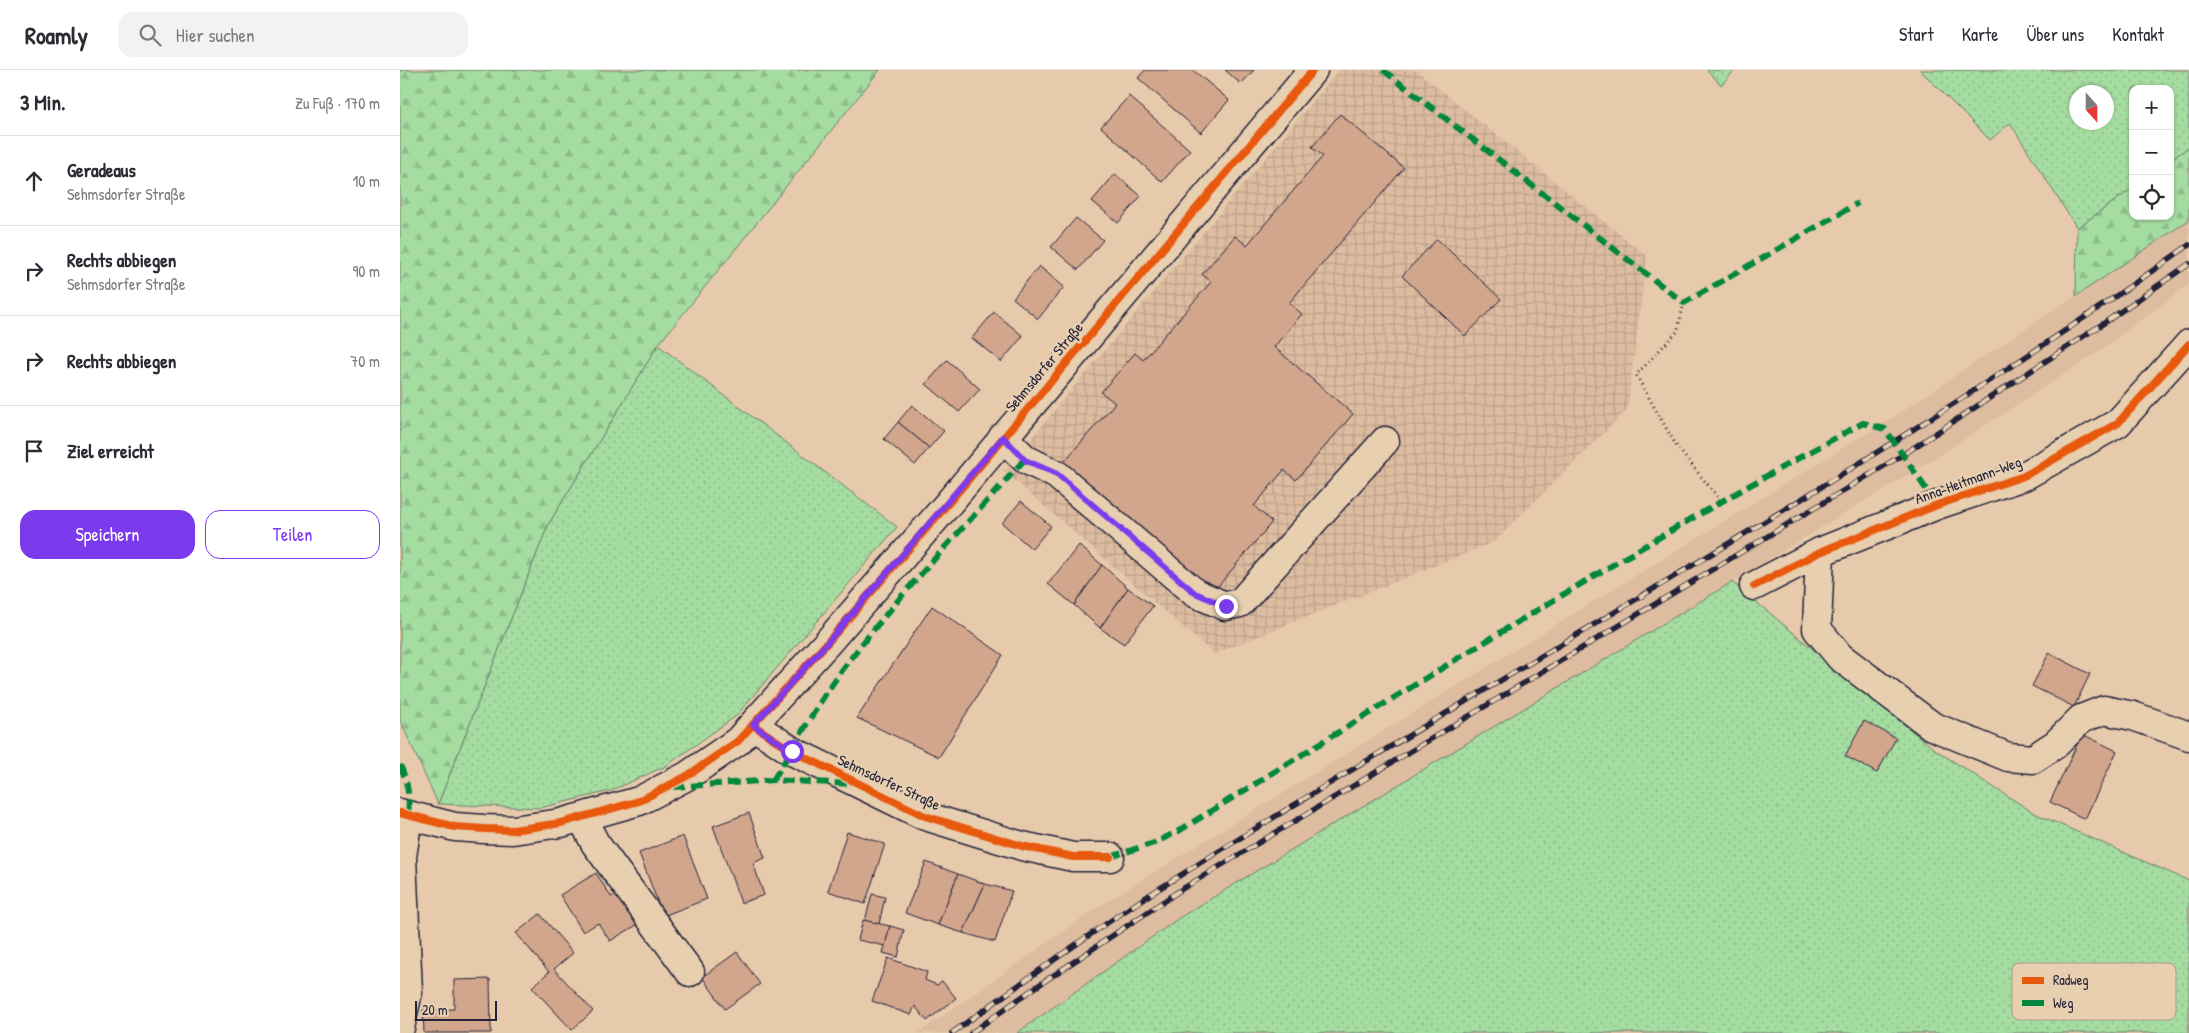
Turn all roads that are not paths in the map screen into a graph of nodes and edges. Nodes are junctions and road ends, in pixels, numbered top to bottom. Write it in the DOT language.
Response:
graph roads {
  1 [pos="1313,70"];
  2 [pos="2189,344"];
  3 [pos="1003,437"];
  4 [pos="1385,440"];
  5 [pos="1820,552"];
  6 [pos="1754,586"];
  7 [pos="753,725"];
  8 [pos="2189,736"];
  9 [pos="404,814"];
  10 [pos="582,818"];
  11 [pos="1110,857"];
  12 [pos="690,972"];
  13 [pos="400,1028"];
  1 -- 3 [label="main road, Sehmsdorfer Straße"];
  2 -- 5 [label="main road, Anna-Heitmann-Weg"];
  3 -- 4 [label="main road"];
  3 -- 7 [label="main road, Sehmsdorfer Straße"];
  5 -- 6 [label="main road, Anna-Heitmann-Weg"];
  5 -- 8 [label="main road"];
  7 -- 10 [label="main road, Sehmsdorfer Straße"];
  7 -- 11 [label="main road, Sehmsdorfer Straße"];
  9 -- 10 [label="main road, Sehmsdorfer Straße"];
  9 -- 13 [label="main road"];
  10 -- 12 [label="main road"];
}
